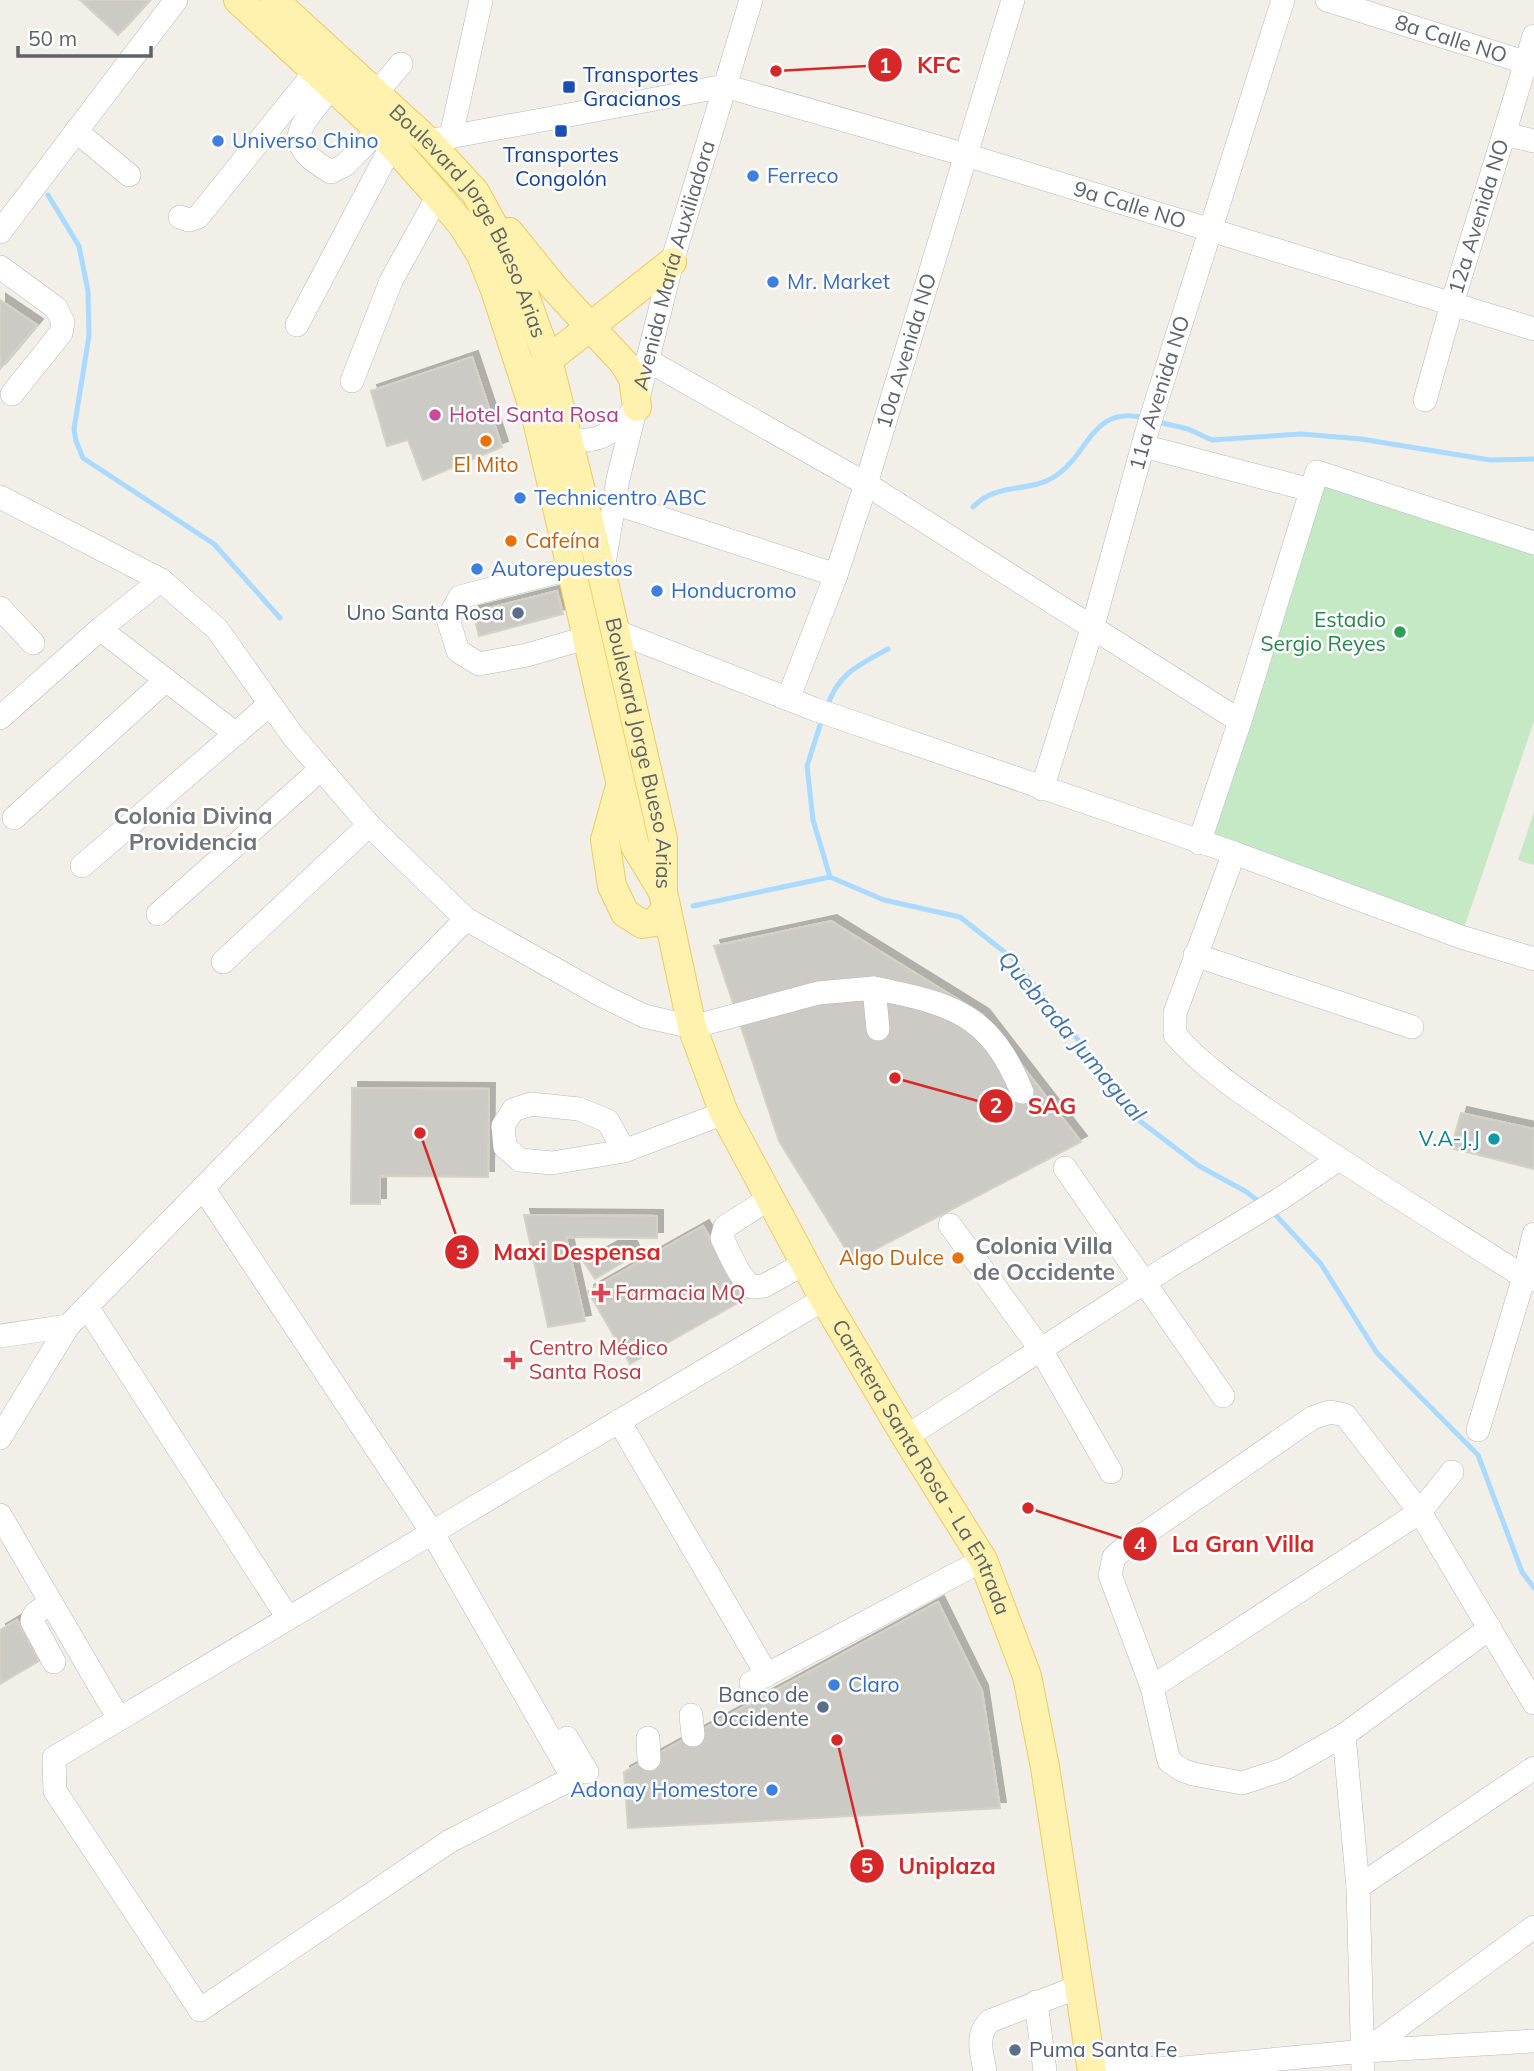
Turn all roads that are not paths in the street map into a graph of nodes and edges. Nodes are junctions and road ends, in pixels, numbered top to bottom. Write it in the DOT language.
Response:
graph roads {
  1 [pos="176,0"];
  2 [pos="238,0"];
  3 [pos="259,0"];
  4 [pos="274,0"];
  5 [pos="481,0"];
  6 [pos="751,0"];
  7 [pos="1013,0"];
  8 [pos="1283,0"];
  9 [pos="1327,0"];
  10 [pos="304,27"];
  11 [pos="1534,36"];
  12 [pos="401,64"];
  13 [pos="1531,64"];
  14 [pos="323,79"];
  15 [pos="725,86"];
  16 [pos="376,93"];
  17 [pos="76,131"];
  18 [pos="1505,134"];
  19 [pos="385,137"];
  20 [pos="439,138"];
  21 [pos="1534,141"];
  22 [pos="966,155"];
  23 [pos="129,175"];
  24 [pos="475,192"];
  25 [pos="439,196"];
  26 [pos="180,217"];
  27 [pos="1210,230"];
  28 [pos="0,232"];
  29 [pos="672,262"];
  30 [pos="0,267"];
  31 [pos="637,289"];
  32 [pos="556,290"];
  33 [pos="1452,304"];
  34 [pos="297,325"];
  35 [pos="589,327"];
  36 [pos="1534,329"];
  37 [pos="548,360"];
  38 [pos="647,360"];
  39 [pos="352,381"];
  40 [pos="526,383"];
  41 [pos="12,394"];
  42 [pos="1425,400"];
  43 [pos="637,407"];
  44 [pos="536,415"];
  45 [pos="1145,438"];
  46 [pos="568,439"];
  47 [pos="866,484"];
  48 [pos="1311,490"];
  49 [pos="0,497"];
  50 [pos="614,503"];
  51 [pos="1534,543"];
  52 [pos="573,568"];
  53 [pos="602,574"];
  54 [pos="836,575"];
  55 [pos="161,580"];
  56 [pos="0,608"];
  57 [pos="100,629"];
  58 [pos="1092,629"];
  59 [pos="602,634"];
  60 [pos="33,643"];
  61 [pos="166,680"];
  62 [pos="788,699"];
  63 [pos="270,704"];
  64 [pos="0,718"];
  65 [pos="1240,721"];
  66 [pos="236,734"];
  67 [pos="321,769"];
  68 [pos="621,783"];
  69 [pos="1042,789"];
  70 [pos="14,818"];
  71 [pos="369,825"];
  72 [pos="1199,843"];
  73 [pos="1234,853"];
  74 [pos="82,866"];
  75 [pos="664,901"];
  76 [pos="158,914"];
  77 [pos="466,919"];
  78 [pos="1195,955"];
  79 [pos="1534,958"];
  80 [pos="223,962"];
  81 [pos="874,988"];
  82 [pos="692,1027"];
  83 [pos="1412,1027"];
  84 [pos="878,1029"];
  85 [pos="1022,1092"];
  86 [pos="724,1113"];
  87 [pos="624,1151"];
  88 [pos="1339,1159"];
  89 [pos="1065,1168"];
  90 [pos="203,1188"];
  91 [pos="770,1198"];
  92 [pos="950,1225"];
  93 [pos="1534,1234"];
  94 [pos="805,1263"];
  95 [pos="1529,1278"];
  96 [pos="1146,1283"];
  97 [pos="824,1298"];
  98 [pos="87,1307"];
  99 [pos="68,1326"];
  100 [pos="0,1336"];
  101 [pos="1041,1350"];
  102 [pos="1223,1396"];
  103 [pos="619,1420"];
  104 [pos="1478,1430"];
  105 [pos="906,1437"];
  106 [pos="0,1438"];
  107 [pos="1111,1472"];
  108 [pos="1452,1472"];
  109 [pos="1420,1512"];
  110 [pos="0,1516"];
  111 [pos="432,1532"];
  112 [pos="983,1560"];
  113 [pos="52,1604"];
  114 [pos="288,1618"];
  115 [pos="1490,1629"];
  116 [pos="71,1637"];
  117 [pos="1152,1687"];
  118 [pos="1534,1703"];
  119 [pos="119,1719"];
  120 [pos="563,1731"];
  121 [pos="1344,1735"];
  122 [pos="1534,1768"];
  123 [pos="587,1772"];
  124 [pos="1358,1887"];
  125 [pos="1534,1927"];
  126 [pos="1079,1987"];
  127 [pos="1035,2002"];
  128 [pos="1534,2041"];
  129 [pos="1364,2061"];
  130 [pos="1092,2070"];
  131 [pos="985,2071"];
  132 [pos="1045,2071"];
  1 -- 17 [label="street"];
  2 -- 14 [label="main road, Boulevard Jorge Bueso Arias"];
  3 -- 10 [label="main road"];
  4 -- 10 [label="main road, Boulevard Jorge Bueso Arias"];
  5 -- 20 [label="street"];
  6 -- 15 [label="street, Avenida María Auxiliadora"];
  7 -- 22 [label="street, 10a Avenida NO"];
  8 -- 27 [label="street, 11a Avenida NO"];
  9 -- 13 [label="street, 8a Calle NO"];
  10 -- 16 [label="main road, Boulevard Jorge Bueso Arias"];
  11 -- 13 [label="street, 12a Avenida NO"];
  12 -- 16 [label="street"];
  13 -- 18 [label="street, 12a Avenida NO"];
  14 -- 19 [label="main road, Boulevard Jorge Bueso Arias"];
  14 -- 19 [label="street"];
  14 -- 26 [label="street"];
  15 -- 20 [label="street"];
  15 -- 22 [label="street, 9a Calle NO"];
  15 -- 29 [label="street, Avenida María Auxiliadora"];
  16 -- 20 [label="main road, Boulevard Jorge Bueso Arias"];
  17 -- 23 [label="street"];
  17 -- 28 [label="street"];
  18 -- 21 [label="street"];
  18 -- 33 [label="street, 12a Avenida NO"];
  19 -- 25 [label="main road, Boulevard Jorge Bueso Arias"];
  19 -- 34 [label="street"];
  20 -- 24 [label="main road, Boulevard Jorge Bueso Arias"];
  22 -- 27 [label="street, 9a Calle NO"];
  22 -- 47 [label="street, 10a Avenida NO"];
  24 -- 32 [label="main road"];
  24 -- 37 [label="main road, Boulevard Jorge Bueso Arias"];
  25 -- 39 [label="street"];
  25 -- 40 [label="main road, Boulevard Jorge Bueso Arias"];
  27 -- 33 [label="street, 9a Calle NO"];
  27 -- 45 [label="street, 11a Avenida NO"];
  29 -- 31 [label="main road"];
  29 -- 38 [label="street, Avenida María Auxiliadora"];
  30 -- 41 [label="street"];
  31 -- 32 [label="main road"];
  31 -- 35 [label="main road"];
  32 -- 35 [label="main road"];
  33 -- 36 [label="street, 9a Calle NO"];
  33 -- 42 [label="street, 12a Avenida NO"];
  35 -- 37 [label="main road"];
  35 -- 43 [label="main road"];
  37 -- 40 [label="main road"];
  37 -- 46 [label="main road, Boulevard Jorge Bueso Arias"];
  38 -- 43 [label="street, Avenida María Auxiliadora"];
  38 -- 47 [label="street"];
  40 -- 44 [label="main road, Boulevard Jorge Bueso Arias"];
  43 -- 46 [label="street"];
  43 -- 50 [label="street, Avenida María Auxiliadora"];
  44 -- 46 [label="street"];
  44 -- 52 [label="main road, Boulevard Jorge Bueso Arias"];
  45 -- 48 [label="street"];
  45 -- 58 [label="street, 11a Avenida NO"];
  46 -- 53 [label="main road, Boulevard Jorge Bueso Arias"];
  47 -- 54 [label="street, 10a Avenida NO"];
  47 -- 58 [label="street"];
  48 -- 51 [label="street"];
  48 -- 65 [label="street"];
  49 -- 55 [label="street"];
  50 -- 53 [label="street, Avenida María Auxiliadora"];
  50 -- 54 [label="street"];
  52 -- 59 [label="main road, Boulevard Jorge Bueso Arias"];
  52 -- 59 [label="street"];
  53 -- 59 [label="main road, Boulevard Jorge Bueso Arias"];
  54 -- 62 [label="street, 10a Avenida NO"];
  55 -- 57 [label="street"];
  55 -- 63 [label="street"];
  56 -- 60 [label="street"];
  57 -- 61 [label="street"];
  57 -- 64 [label="street"];
  58 -- 65 [label="street"];
  58 -- 69 [label="street, 11a Avenida NO"];
  59 -- 62 [label="street"];
  59 -- 68 [label="main road, Boulevard Jorge Bueso Arias"];
  59 -- 75 [label="main road, Boulevard Jorge Bueso Arias"];
  61 -- 66 [label="street"];
  61 -- 70 [label="street"];
  62 -- 69 [label="street"];
  63 -- 66 [label="street"];
  63 -- 67 [label="street"];
  65 -- 72 [label="street"];
  66 -- 74 [label="street"];
  67 -- 71 [label="street"];
  67 -- 76 [label="street"];
  68 -- 75 [label="main road, Boulevard Jorge Bueso Arias"];
  68 -- 75 [label="main road"];
  69 -- 72 [label="street"];
  71 -- 77 [label="street"];
  71 -- 80 [label="street"];
  72 -- 73 [label="street"];
  73 -- 78 [label="street"];
  73 -- 79 [label="street"];
  75 -- 82 [label="main road, Carretera Santa Rosa - La Entrada"];
  77 -- 82 [label="street"];
  77 -- 90 [label="street"];
  78 -- 83 [label="street"];
  78 -- 88 [label="street"];
  81 -- 82 [label="street"];
  81 -- 84 [label="street"];
  81 -- 85 [label="street"];
  82 -- 86 [label="main road, Carretera Santa Rosa - La Entrada"];
  86 -- 87 [label="street"];
  86 -- 91 [label="main road, Carretera Santa Rosa - La Entrada"];
  87 -- 87 [label="street"];
  88 -- 95 [label="street"];
  88 -- 96 [label="street"];
  89 -- 96 [label="street"];
  90 -- 98 [label="street"];
  90 -- 111 [label="street"];
  91 -- 94 [label="main road, Carretera Santa Rosa - La Entrada"];
  91 -- 94 [label="street"];
  92 -- 101 [label="street"];
  93 -- 95 [label="street"];
  94 -- 97 [label="main road, Carretera Santa Rosa - La Entrada"];
  95 -- 104 [label="street"];
  96 -- 101 [label="street"];
  96 -- 102 [label="street"];
  97 -- 103 [label="street"];
  97 -- 105 [label="main road, Carretera Santa Rosa - La Entrada"];
  98 -- 99 [label="street"];
  98 -- 114 [label="street"];
  99 -- 100 [label="street"];
  99 -- 106 [label="street"];
  101 -- 105 [label="street"];
  101 -- 107 [label="street"];
  103 -- 111 [label="street"];
  103 -- 112 [label="street"];
  105 -- 112 [label="main road, Carretera Santa Rosa - La Entrada"];
  108 -- 109 [label="street"];
  109 -- 115 [label="street"];
  109 -- 117 [label="street"];
  109 -- 117 [label="street"];
  110 -- 113 [label="street"];
  111 -- 114 [label="street"];
  111 -- 119 [label="street"];
  112 -- 126 [label="main road, Carretera Santa Rosa - La Entrada"];
  113 -- 116 [label="street"];
  113 -- 116 [label="street"];
  114 -- 119 [label="street"];
  115 -- 118 [label="street"];
  115 -- 121 [label="street"];
  116 -- 119 [label="street"];
  117 -- 121 [label="street"];
  120 -- 123 [label="street"];
  121 -- 124 [label="street"];
  122 -- 124 [label="street"];
  124 -- 129 [label="street"];
  125 -- 129 [label="street"];
  126 -- 127 [label="street"];
  126 -- 130 [label="main road, Carretera Santa Rosa - La Entrada"];
  127 -- 131 [label="street"];
  127 -- 132 [label="street"];
  128 -- 129 [label="street"];
  129 -- 130 [label="street"];
}
